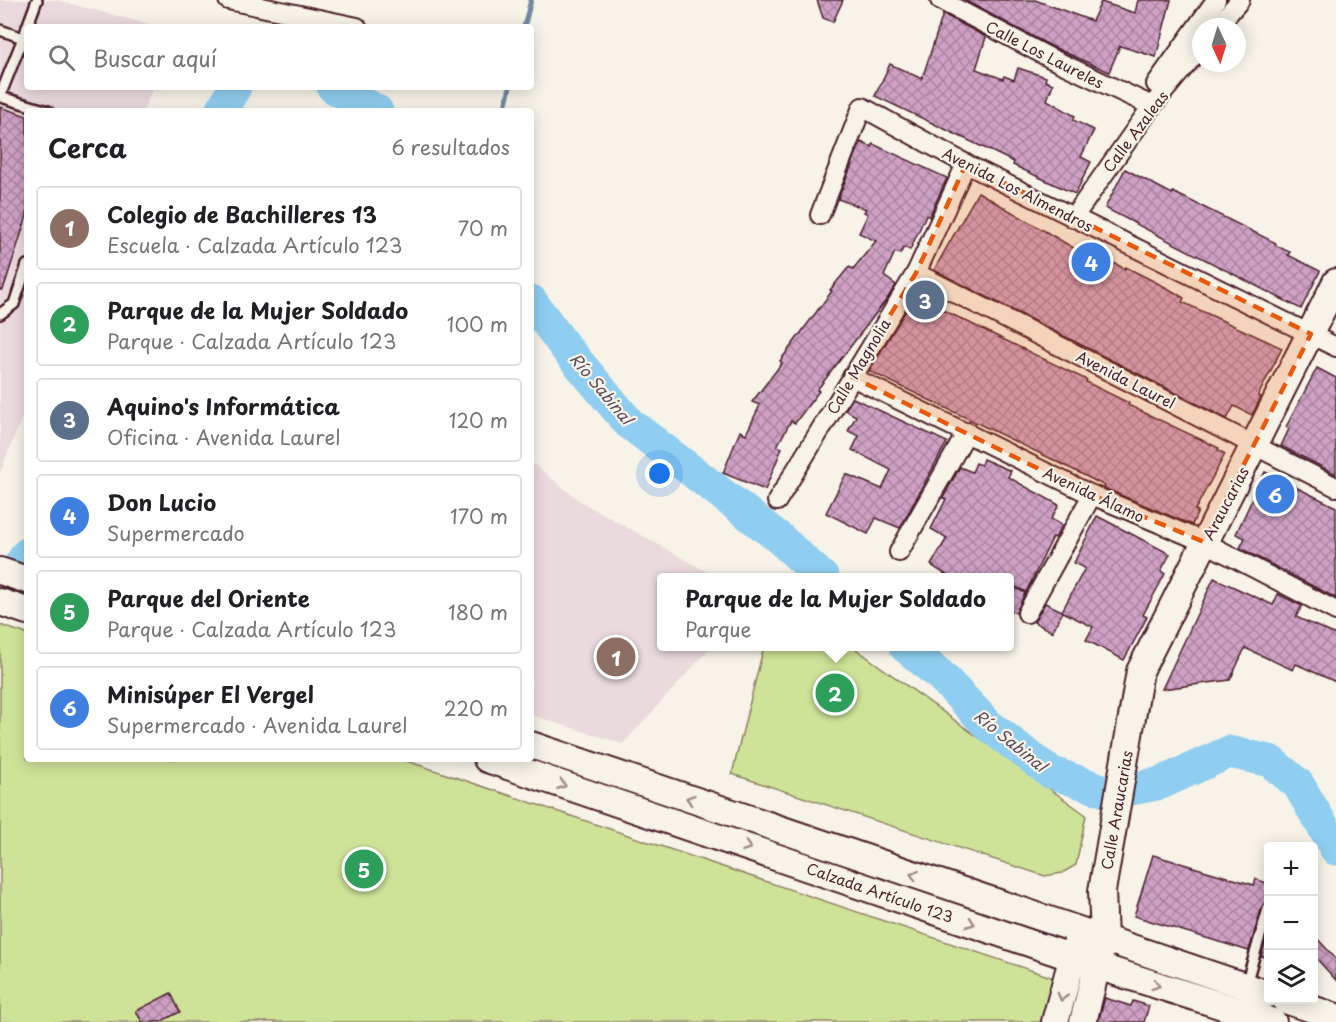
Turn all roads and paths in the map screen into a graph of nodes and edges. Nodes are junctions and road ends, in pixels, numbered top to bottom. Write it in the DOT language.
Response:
graph roads {
  1 [pos="37,0"];
  2 [pos="228,0"];
  3 [pos="940,0"];
  4 [pos="1216,0"];
  5 [pos="1240,0"];
  6 [pos="1225,18"];
  7 [pos="28,24"];
  8 [pos="343,24"];
  9 [pos="0,30"];
  10 [pos="23,38"];
  11 [pos="1192,57"];
  12 [pos="1,96"];
  13 [pos="1148,104"];
  14 [pos="39,108"];
  15 [pos="966,164"];
  16 [pos="820,215"];
  17 [pos="1073,218"];
  18 [pos="916,273"];
  19 [pos="24,274"];
  20 [pos="1336,282"];
  21 [pos="0,314"];
  22 [pos="1311,334"];
  23 [pos="1336,347"];
  24 [pos="852,377"];
  25 [pos="967,432"];
  26 [pos="1256,444"];
  27 [pos="1336,487"];
  28 [pos="1092,495"];
  29 [pos="777,501"];
  30 [pos="1204,542"];
  31 [pos="899,552"];
  32 [pos="0,571"];
  33 [pos="24,579"];
  34 [pos="0,602"];
  35 [pos="24,610"];
  36 [pos="1336,611"];
  37 [pos="1027,613"];
  38 [pos="1130,729"];
  39 [pos="534,746"];
  40 [pos="496,762"];
  41 [pos="1092,935"];
  42 [pos="1264,943"];
  43 [pos="1072,957"];
  44 [pos="1097,966"];
  45 [pos="1257,990"];
  46 [pos="1299,1004"];
  47 [pos="1336,1017"];
  48 [pos="1055,1022"];
  49 [pos="1083,1022"];
  50 [pos="1273,1022"];
  1 -- 7 [label="lane"];
  2 -- 8 [label="street"];
  3 -- 13 [label="street, Calle Los Laureles"];
  4 -- 13 [label="street"];
  5 -- 6 [label="street"];
  9 -- 10 [label="lane"];
  10 -- 12 [label="lane"];
  11 -- 13 [label="street, Calle Azaleas"];
  12 -- 14 [label="lane"];
  13 -- 17 [label="street, Calle Azaleas"];
  15 -- 16 [label="street, Avenida Los Almendros"];
  15 -- 17 [label="street, Avenida Los Almendros"];
  15 -- 18 [label="street, Calle Magnolia"];
  17 -- 22 [label="street, Avenida Los Almendros"];
  18 -- 24 [label="street, Calle Magnolia"];
  18 -- 26 [label="street, Avenida Laurel"];
  19 -- 21 [label="lane"];
  20 -- 22 [label="main road, Araucarias"];
  22 -- 23 [label="street, Avenida Los Almendros"];
  22 -- 26 [label="main road, Araucarias"];
  24 -- 25 [label="street, Avenida Álamo"];
  24 -- 29 [label="street, Calle Magnolia"];
  25 -- 28 [label="street, Avenida Álamo"];
  25 -- 31 [label="street"];
  26 -- 27 [label="street, Avenida Laurel"];
  26 -- 30 [label="main road, Araucarias"];
  28 -- 30 [label="street, Avenida Álamo"];
  28 -- 37 [label="street"];
  30 -- 36 [label="street, Avenida Álamo"];
  30 -- 38 [label="main road, Araucarias"];
  32 -- 33 [label="main road"];
  34 -- 35 [label="main road"];
  38 -- 41 [label="main road, Calle Araucarias"];
  41 -- 39 [label="main road, Calzada Artículo 123, one-way"];
  40 -- 43 [label="main road, Calzada Artículo 123, one-way"];
  41 -- 43 [label="main road"];
  41 -- 44 [label="main road"];
  41 -- 45 [label="main road, Calzada Artículo 123"];
  42 -- 45 [label="lane"];
  43 -- 44 [label="main road, Calzada Artículo 123"];
  43 -- 48 [label="main road, one-way"];
  44 -- 49 [label="main road"];
  44 -- 50 [label="main road, Calzada Artículo 123, one-way"];
  46 -- 47 [label="main road"];
}
